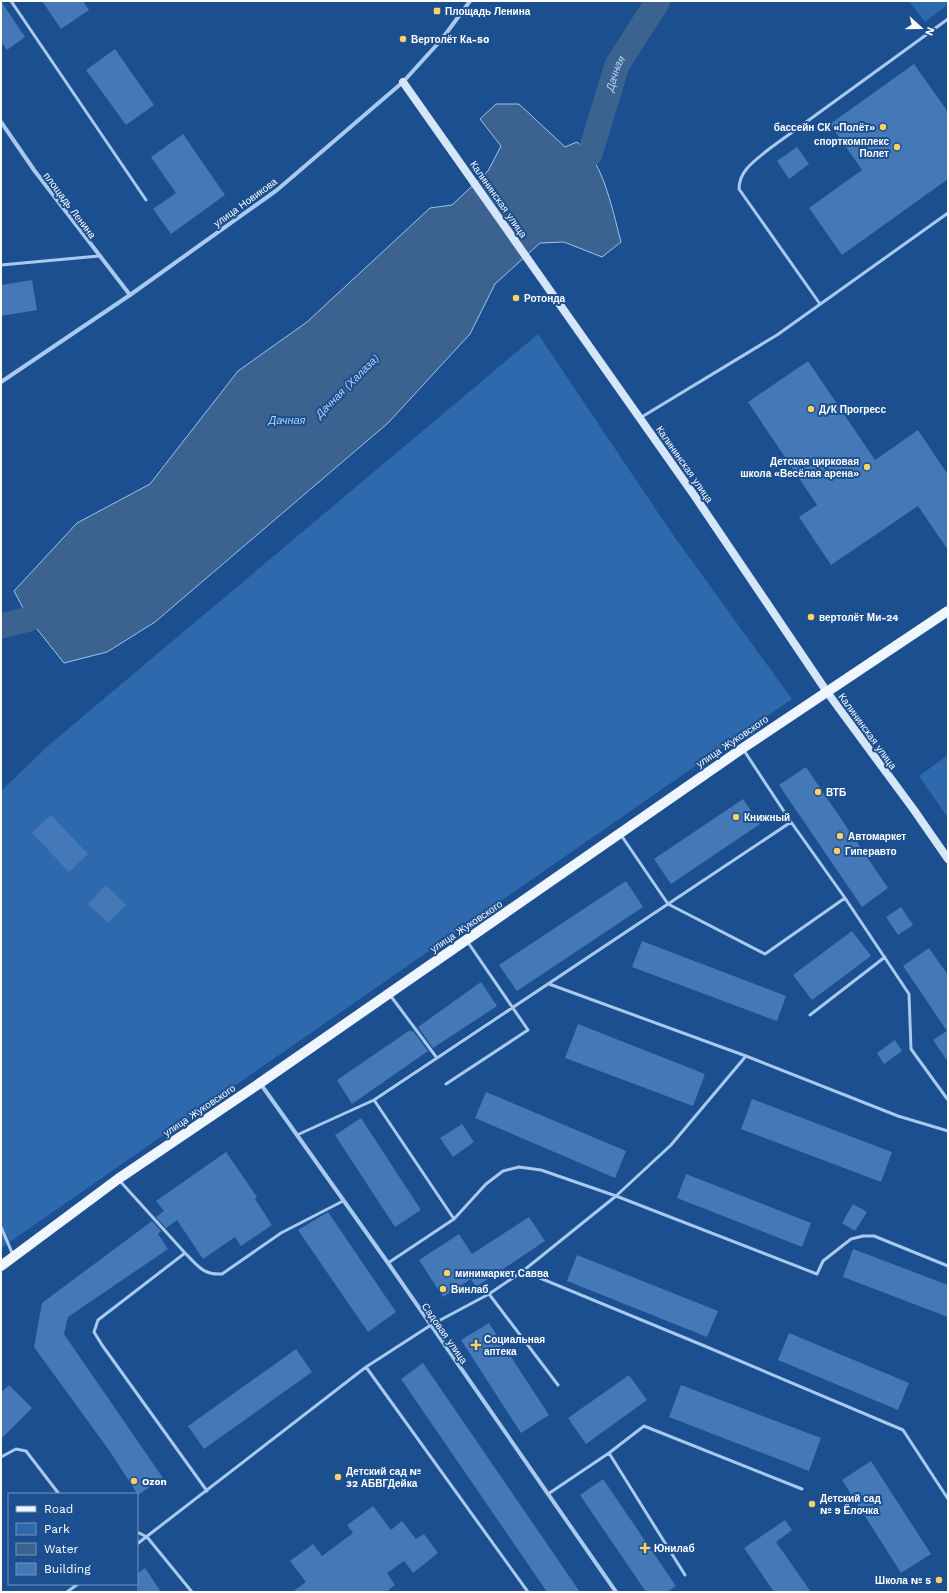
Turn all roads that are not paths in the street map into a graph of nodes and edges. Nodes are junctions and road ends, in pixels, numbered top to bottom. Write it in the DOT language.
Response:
graph roads {
  1 [pos="11,1"];
  2 [pos="470,1"];
  3 [pos="948,19"];
  4 [pos="403,82"];
  5 [pos="1,122"];
  6 [pos="146,200"];
  7 [pos="948,213"];
  8 [pos="99,256"];
  9 [pos="1,265"];
  10 [pos="130,295"];
  11 [pos="820,304"];
  12 [pos="1,382"];
  13 [pos="640,418"];
  14 [pos="948,611"];
  15 [pos="827,692"];
  16 [pos="743,748"];
  17 [pos="791,822"];
  18 [pos="620,834"];
  19 [pos="948,859"];
  20 [pos="845,898"];
  21 [pos="668,904"];
  22 [pos="466,940"];
  23 [pos="885,957"];
  24 [pos="549,984"];
  25 [pos="388,994"];
  26 [pos="512,1008"];
  27 [pos="810,1015"];
  28 [pos="746,1056"];
  29 [pos="437,1058"];
  30 [pos="260,1083"];
  31 [pos="446,1084"];
  32 [pos="374,1100"];
  33 [pos="948,1100"];
  34 [pos="948,1131"];
  35 [pos="296,1136"];
  36 [pos="118,1179"];
  37 [pos="616,1196"];
  38 [pos="343,1201"];
  39 [pos="454,1219"];
  40 [pos="1,1228"];
  41 [pos="185,1253"];
  42 [pos="14,1257"];
  43 [pos="388,1263"];
  44 [pos="1,1266"];
  45 [pos="948,1266"];
  46 [pos="523,1271"];
  47 [pos="489,1294"];
  48 [pos="431,1326"];
  49 [pos="366,1367"];
  50 [pos="558,1385"];
  51 [pos="609,1453"];
  52 [pos="1,1457"];
  53 [pos="802,1489"];
  54 [pos="206,1491"];
  55 [pos="58,1493"];
  56 [pos="548,1494"];
  57 [pos="948,1499"];
  58 [pos="138,1532"];
  59 [pos="147,1537"];
  60 [pos="138,1543"];
  61 [pos="685,1575"];
  62 [pos="77,1585"];
  63 [pos="67,1592"];
  64 [pos="192,1592"];
  65 [pos="528,1592"];
  66 [pos="616,1592"];
  1 -- 6 [label="lane"];
  2 -- 4 [label="street, улица Новикова"];
  3 -- 11 [label="lane"];
  4 -- 10 [label="street, улица Новикова"];
  4 -- 13 [label="street, Калининская улица"];
  5 -- 8 [label="street, площадь Ленина"];
  7 -- 11 [label="lane"];
  8 -- 9 [label="lane"];
  8 -- 10 [label="street, площадь Ленина"];
  10 -- 12 [label="street, улица Новикова"];
  11 -- 13 [label="lane"];
  13 -- 15 [label="street, Калининская улица"];
  14 -- 15 [label="main road, улица Жуковского"];
  15 -- 16 [label="main road, улица Жуковского"];
  15 -- 19 [label="street, Калининская улица"];
  16 -- 17 [label="lane"];
  16 -- 18 [label="main road, улица Жуковского"];
  17 -- 20 [label="lane"];
  17 -- 21 [label="lane"];
  18 -- 21 [label="lane"];
  18 -- 22 [label="main road, улица Жуковского"];
  20 -- 21 [label="lane"];
  20 -- 23 [label="lane"];
  21 -- 24 [label="lane"];
  22 -- 25 [label="main road, улица Жуковского"];
  22 -- 26 [label="lane"];
  23 -- 27 [label="lane"];
  23 -- 33 [label="lane"];
  24 -- 26 [label="lane"];
  24 -- 28 [label="lane"];
  25 -- 29 [label="lane"];
  25 -- 30 [label="main road, улица Жуковского"];
  26 -- 29 [label="lane"];
  26 -- 31 [label="lane"];
  28 -- 34 [label="lane"];
  28 -- 37 [label="lane"];
  29 -- 32 [label="lane"];
  30 -- 35 [label="street, Садовая улица"];
  30 -- 36 [label="main road, улица Жуковского"];
  32 -- 35 [label="lane"];
  32 -- 39 [label="lane"];
  35 -- 38 [label="street, Садовая улица"];
  36 -- 41 [label="lane"];
  36 -- 42 [label="main road, улица Жуковского"];
  37 -- 39 [label="lane"];
  37 -- 45 [label="lane"];
  37 -- 46 [label="lane"];
  38 -- 41 [label="lane"];
  38 -- 43 [label="street, Садовая улица"];
  39 -- 43 [label="lane"];
  40 -- 42 [label="lane"];
  41 -- 54 [label="lane"];
  42 -- 44 [label="main road, улица Жуковского"];
  43 -- 48 [label="street, Садовая улица"];
  46 -- 47 [label="lane"];
  46 -- 57 [label="lane"];
  47 -- 48 [label="lane"];
  47 -- 50 [label="lane"];
  48 -- 49 [label="lane"];
  48 -- 56 [label="street, Садовая улица"];
  49 -- 54 [label="lane"];
  49 -- 65 [label="lane"];
  51 -- 53 [label="lane"];
  51 -- 56 [label="lane"];
  51 -- 61 [label="lane"];
  52 -- 55 [label="lane"];
  54 -- 59 [label="lane"];
  56 -- 66 [label="street, Садовая улица"];
  58 -- 59 [label="lane"];
  59 -- 60 [label="lane"];
  59 -- 64 [label="lane"];
  62 -- 63 [label="lane"];
}
